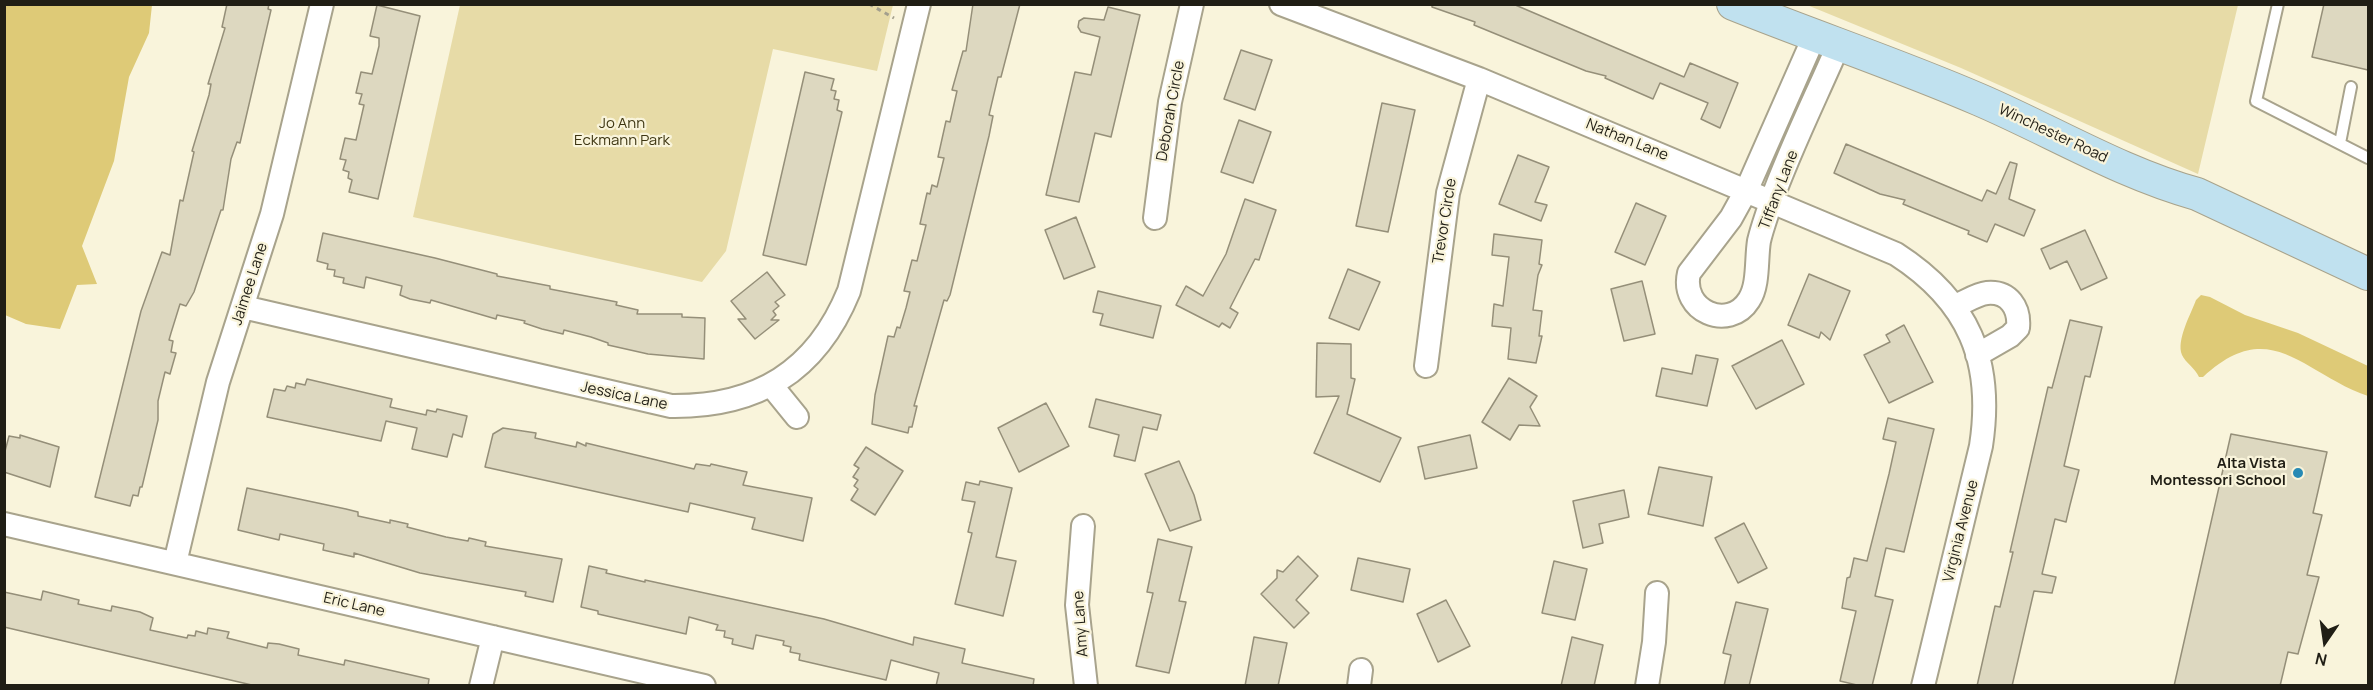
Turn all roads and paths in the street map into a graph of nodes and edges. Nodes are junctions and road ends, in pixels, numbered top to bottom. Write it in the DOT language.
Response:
graph roads {
  1 [pos="322,4"];
  2 [pos="869,4"];
  3 [pos="1192,4"];
  4 [pos="1281,4"];
  5 [pos="1733,4"];
  6 [pos="2278,4"];
  7 [pos="916,15"];
  8 [pos="1826,41"];
  9 [pos="1479,79"];
  10 [pos="2351,87"];
  11 [pos="2340,143"];
  12 [pos="2368,158"];
  13 [pos="1747,189"];
  14 [pos="1772,200"];
  15 [pos="1155,218"];
  16 [pos="2368,274"];
  17 [pos="1955,306"];
  18 [pos="243,307"];
  19 [pos="1980,365"];
  20 [pos="1426,366"];
  21 [pos="771,385"];
  22 [pos="797,417"];
  23 [pos="4,524"];
  24 [pos="1083,526"];
  25 [pos="175,563"];
  26 [pos="1657,593"];
  27 [pos="493,637"];
  28 [pos="481,686"];
  29 [pos="704,686"];
  30 [pos="1086,686"];
  31 [pos="1647,686"];
  32 [pos="1923,686"];
  1 -- 18 [label="street, Jaimee Lane"];
  2 -- 7 [label="path"];
  3 -- 15 [label="street, Deborah Circle"];
  4 -- 9 [label="street, Nathan Lane"];
  5 -- 8 [label="main road, Winchester Road"];
  6 -- 11 [label="lane"];
  7 -- 21 [label="street, Jessica Lane"];
  8 -- 13 [label="street, Tiffany Lane"];
  8 -- 14 [label="street, Tiffany Lane"];
  8 -- 16 [label="main road, Winchester Road"];
  9 -- 13 [label="street, Nathan Lane"];
  9 -- 20 [label="street, Trevor Circle"];
  10 -- 11 [label="lane"];
  11 -- 12 [label="lane"];
  13 -- 14 [label="street, Nathan Lane"];
  13 -- 14 [label="street, Tiffany Lane"];
  14 -- 17 [label="street, Nathan Lane"];
  17 -- 19 [label="street, Virginia Avenue"];
  17 -- 19 [label="street"];
  18 -- 21 [label="street, Jessica Lane"];
  18 -- 25 [label="street, Jaimee Lane"];
  19 -- 32 [label="street, Virginia Avenue"];
  21 -- 22 [label="street"];
  23 -- 25 [label="street, Eric Lane"];
  24 -- 30 [label="street, Amy Lane"];
  25 -- 27 [label="street, Eric Lane"];
  26 -- 31 [label="street"];
  27 -- 28 [label="street"];
  27 -- 29 [label="street, Eric Lane"];
}
